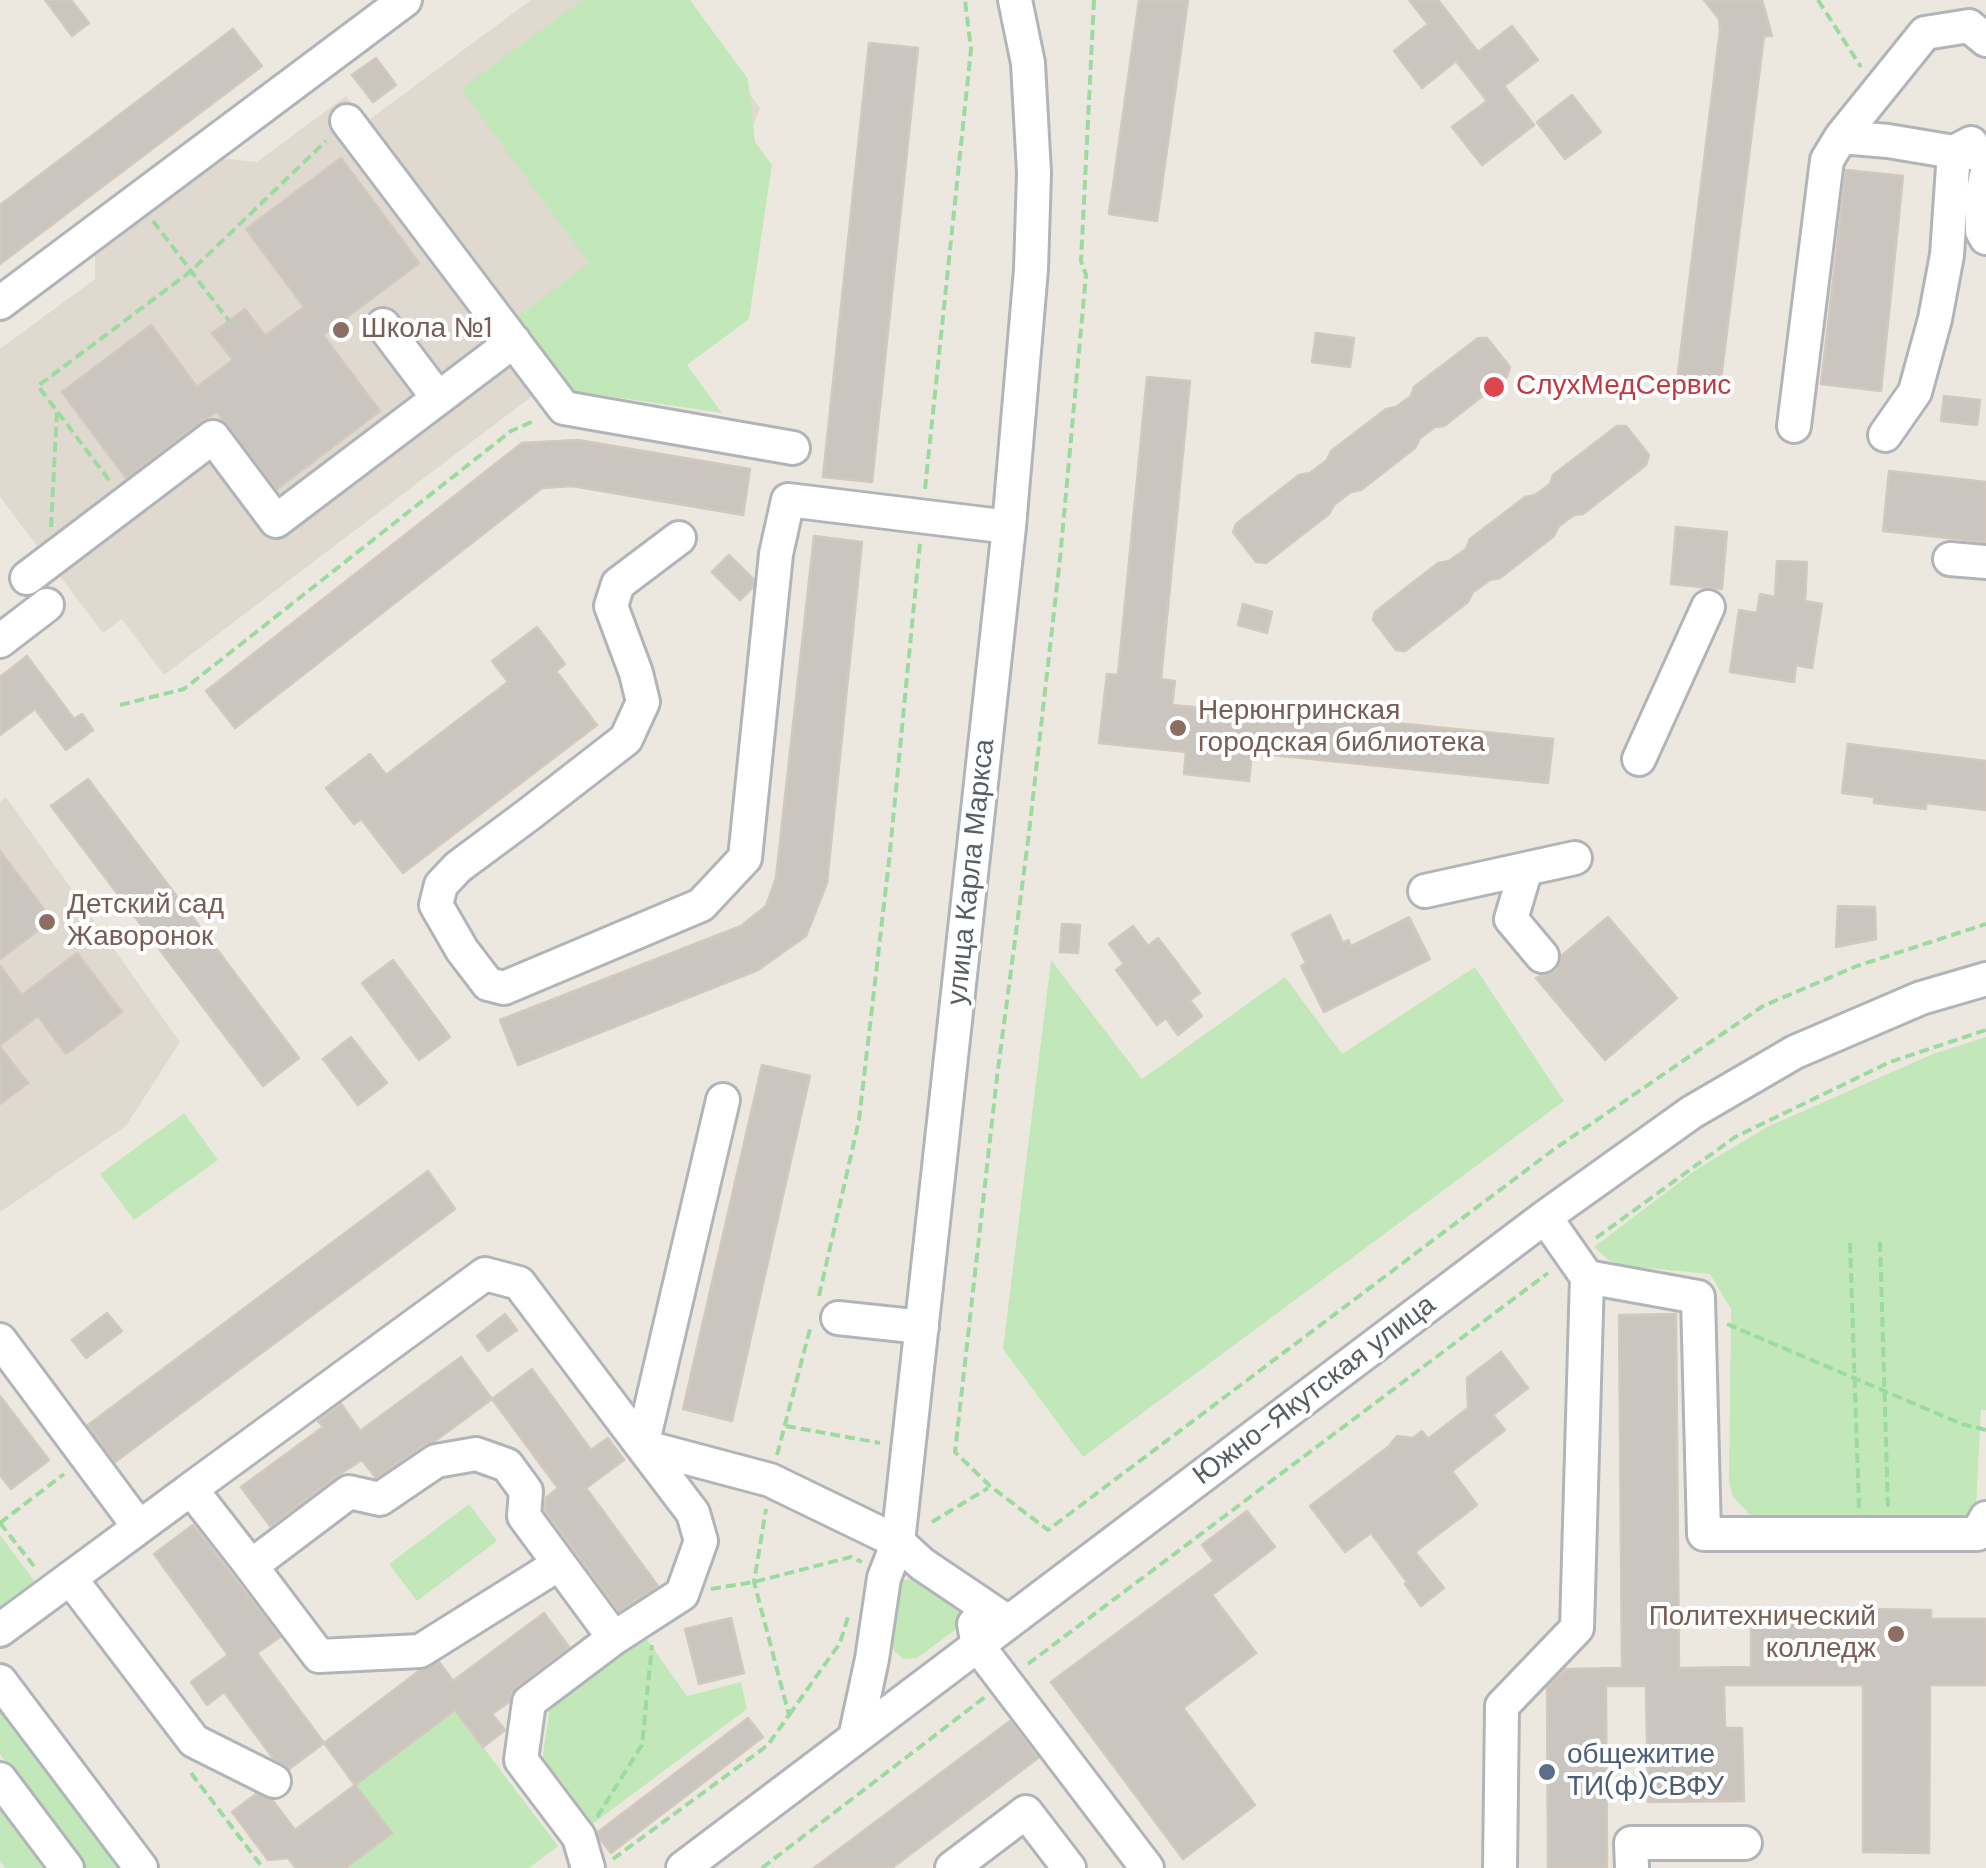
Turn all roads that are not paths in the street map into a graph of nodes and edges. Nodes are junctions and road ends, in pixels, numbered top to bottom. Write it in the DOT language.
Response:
graph roads {
  1 [pos="405,0"];
  2 [pos="1015,0"];
  3 [pos="1986,40"];
  4 [pos="347,121"];
  5 [pos="1842,136"];
  6 [pos="1986,136"];
  7 [pos="1970,153"];
  8 [pos="1986,176"];
  9 [pos="1986,238"];
  10 [pos="0,303"];
  11 [pos="383,325"];
  12 [pos="514,341"];
  13 [pos="438,398"];
  14 [pos="1794,426"];
  15 [pos="1886,435"];
  16 [pos="793,448"];
  17 [pos="1010,527"];
  18 [pos="678,538"];
  19 [pos="1950,558"];
  20 [pos="1986,562"];
  21 [pos="38,570"];
  22 [pos="47,605"];
  23 [pos="1708,607"];
  24 [pos="0,641"];
  25 [pos="1639,759"];
  26 [pos="1575,858"];
  27 [pos="1526,868"];
  28 [pos="1425,890"];
  29 [pos="1542,956"];
  30 [pos="1986,979"];
  31 [pos="723,1100"];
  32 [pos="1545,1217"];
  33 [pos="1579,1266"];
  34 [pos="823,1313"];
  35 [pos="922,1326"];
  36 [pos="0,1340"];
  37 [pos="642,1446"];
  38 [pos="191,1490"];
  39 [pos="1986,1518"];
  40 [pos="139,1527"];
  41 [pos="898,1542"];
  42 [pos="559,1564"];
  43 [pos="251,1566"];
  44 [pos="70,1578"];
  45 [pos="970,1595"];
  46 [pos="1008,1622"];
  47 [pos="0,1630"];
  48 [pos="614,1638"];
  49 [pos="978,1646"];
  50 [pos="872,1659"];
  51 [pos="0,1681"];
  52 [pos="922,1688"];
  53 [pos="855,1738"];
  54 [pos="0,1779"];
  55 [pos="274,1780"];
  56 [pos="1745,1843"];
  57 [pos="597,1866"];
  58 [pos="67,1868"];
  59 [pos="141,1868"];
  60 [pos="683,1868"];
  61 [pos="952,1868"];
  62 [pos="1069,1868"];
  63 [pos="1147,1868"];
  64 [pos="1500,1868"];
  65 [pos="1632,1868"];
  1 -- 10 [label="street"];
  2 -- 17 [label="street, улица Карла Маркса"];
  3 -- 5 [label="street"];
  4 -- 12 [label="street"];
  5 -- 7 [label="street"];
  5 -- 14 [label="street"];
  6 -- 7 [label="street"];
  7 -- 15 [label="street"];
  8 -- 9 [label="street"];
  11 -- 13 [label="street"];
  12 -- 13 [label="street"];
  12 -- 16 [label="street"];
  13 -- 21 [label="street"];
  17 -- 18 [label="street"];
  17 -- 35 [label="street, улица Карла Маркса"];
  19 -- 20 [label="street"];
  22 -- 24 [label="street"];
  23 -- 25 [label="street"];
  26 -- 27 [label="street"];
  27 -- 28 [label="street"];
  27 -- 29 [label="street"];
  30 -- 32 [label="street, Южно-Якутская улица"];
  31 -- 37 [label="street"];
  32 -- 33 [label="street"];
  32 -- 46 [label="street, Южно-Якутская улица"];
  33 -- 39 [label="street"];
  33 -- 64 [label="street"];
  34 -- 35 [label="street"];
  35 -- 41 [label="street, улица Карла Маркса"];
  36 -- 40 [label="street"];
  37 -- 38 [label="street"];
  37 -- 41 [label="street"];
  37 -- 48 [label="street"];
  38 -- 40 [label="street"];
  38 -- 43 [label="street"];
  40 -- 44 [label="street"];
  41 -- 45 [label="street"];
  41 -- 50 [label="street, улица Карла Маркса"];
  42 -- 43 [label="street"];
  42 -- 43 [label="street"];
  42 -- 48 [label="street"];
  44 -- 47 [label="street"];
  44 -- 55 [label="street"];
  45 -- 46 [label="street"];
  45 -- 49 [label="street"];
  46 -- 49 [label="street, Южно-Якутская улица"];
  48 -- 57 [label="street"];
  49 -- 52 [label="street, Южно-Якутская улица"];
  49 -- 63 [label="street"];
  50 -- 52 [label="street"];
  50 -- 53 [label="street, улица Карла Маркса"];
  51 -- 59 [label="street"];
  52 -- 53 [label="street, Южно-Якутская улица"];
  53 -- 60 [label="street, Южно-Якутская улица"];
  54 -- 58 [label="street"];
  56 -- 65 [label="street"];
  61 -- 62 [label="street"];
}
